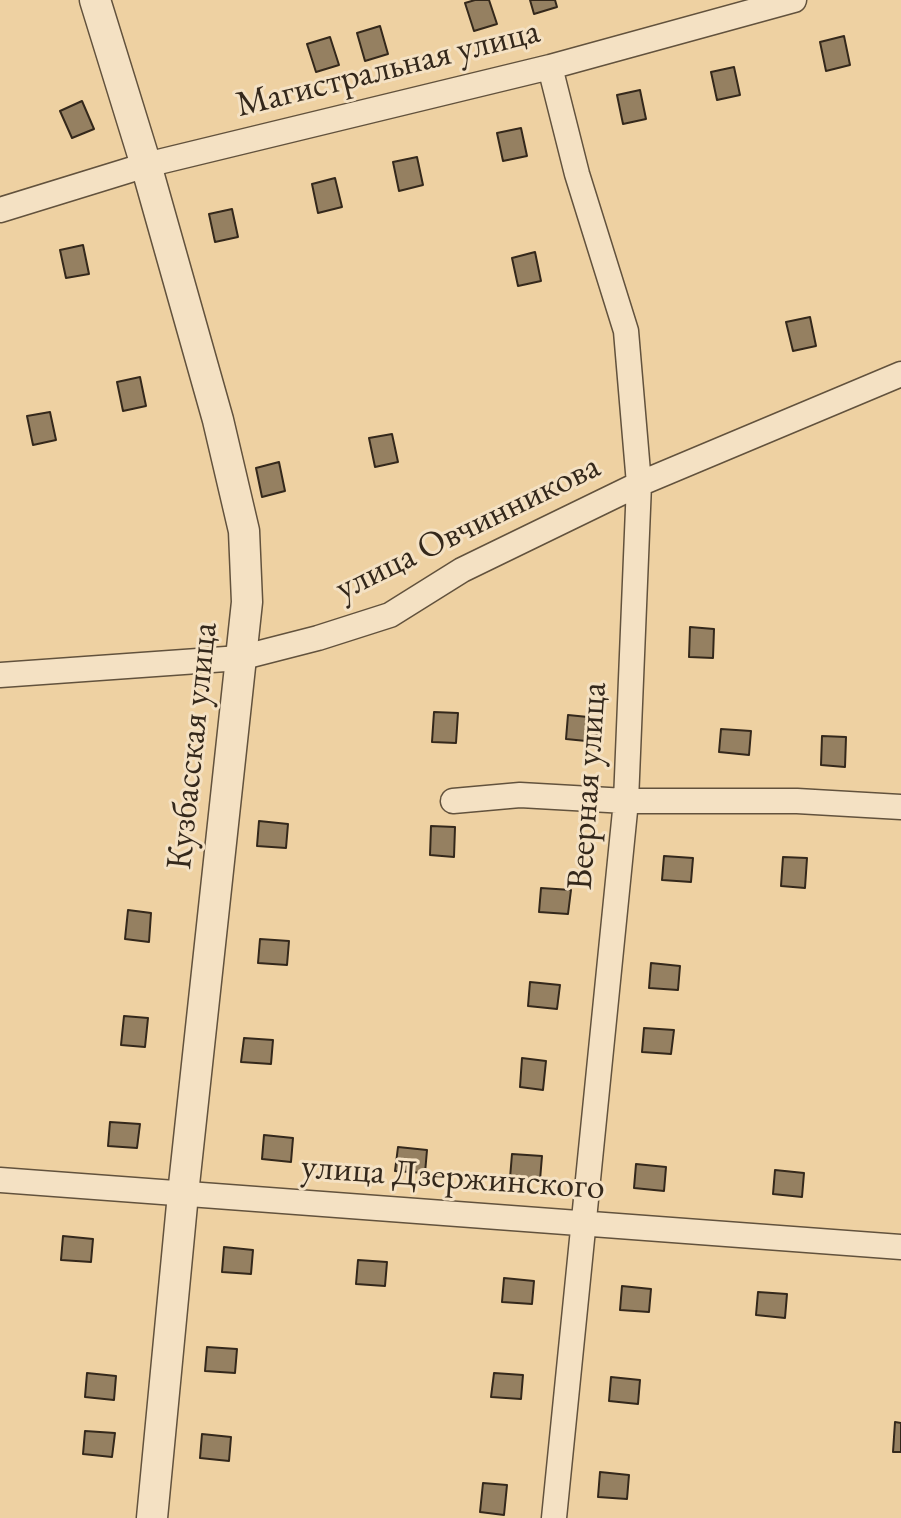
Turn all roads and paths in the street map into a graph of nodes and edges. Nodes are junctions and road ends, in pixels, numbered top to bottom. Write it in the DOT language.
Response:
graph roads {
  1 [pos="95,0"];
  2 [pos="794,0"];
  3 [pos="550,67"];
  4 [pos="146,165"];
  5 [pos="0,210"];
  6 [pos="901,374"];
  7 [pos="639,484"];
  8 [pos="240,658"];
  9 [pos="0,675"];
  10 [pos="453,801"];
  11 [pos="626,801"];
  12 [pos="901,807"];
  13 [pos="0,1180"];
  14 [pos="183,1194"];
  15 [pos="585,1224"];
  16 [pos="901,1247"];
  17 [pos="152,1518"];
  18 [pos="554,1518"];
  1 -- 4 [label="street, Кузбасская улица"];
  2 -- 3 [label="street, Магистральная улица"];
  3 -- 4 [label="street, Магистральная улица"];
  3 -- 7 [label="street, Веерная улица"];
  4 -- 5 [label="street, Магистральная улица"];
  4 -- 8 [label="street, Кузбасская улица"];
  6 -- 7 [label="street, улица Овчинникова"];
  7 -- 8 [label="street, улица Овчинникова"];
  7 -- 11 [label="street, Веерная улица"];
  8 -- 9 [label="street, улица Овчинникова"];
  8 -- 14 [label="street, Кузбасская улица"];
  10 -- 11 [label="street"];
  11 -- 12 [label="street"];
  11 -- 15 [label="street, Веерная улица"];
  13 -- 14 [label="street, улица Дзержинского"];
  14 -- 15 [label="street, улица Дзержинского"];
  14 -- 17 [label="street, Кузбасская улица"];
  15 -- 16 [label="street, улица Дзержинского"];
  15 -- 18 [label="street, Веерная улица"];
}
